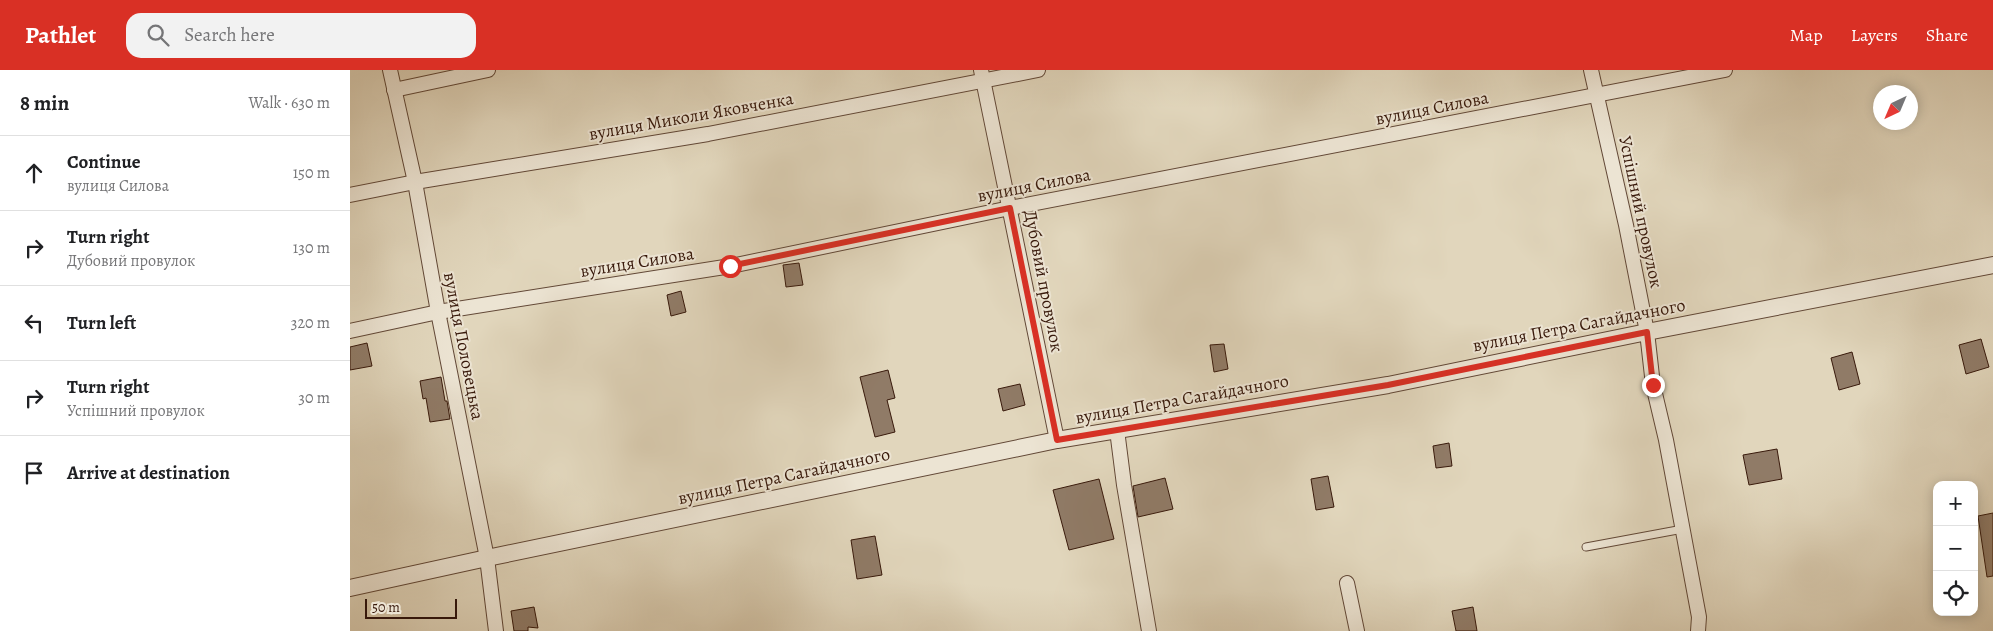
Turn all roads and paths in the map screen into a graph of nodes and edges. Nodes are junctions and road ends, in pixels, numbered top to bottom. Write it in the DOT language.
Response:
graph roads {
  1 [pos="390,70"];
  2 [pos="488,70"];
  3 [pos="1038,70"];
  4 [pos="1591,70"];
  5 [pos="1725,70"];
  6 [pos="982,75"];
  7 [pos="394,90"];
  8 [pos="1596,95"];
  9 [pos="415,182"];
  10 [pos="350,195"];
  11 [pos="1010,208"];
  12 [pos="1993,265"];
  13 [pos="438,312"];
  14 [pos="350,331"];
  15 [pos="1647,332"];
  16 [pos="1117,430"];
  17 [pos="1057,440"];
  18 [pos="1682,529"];
  19 [pos="1586,547"];
  20 [pos="487,558"];
  21 [pos="1347,583"];
  22 [pos="350,588"];
  23 [pos="1698,630"];
  24 [pos="496,631"];
  25 [pos="1149,631"];
  26 [pos="1357,631"];
  1 -- 7 [label="street, вулиця Половецька"];
  2 -- 7 [label="street"];
  3 -- 6 [label="street, вулиця Миколи Яковченка"];
  4 -- 8 [label="street, Успішний провулок"];
  5 -- 8 [label="street, вулиця Силова"];
  6 -- 9 [label="street, вулиця Миколи Яковченка"];
  6 -- 11 [label="street, Дубовий провулок"];
  7 -- 9 [label="street, вулиця Половецька"];
  8 -- 11 [label="street, вулиця Силова"];
  8 -- 15 [label="street, Успішний провулок"];
  9 -- 10 [label="street, вулиця Миколи Яковченка"];
  9 -- 13 [label="street, вулиця Половецька"];
  11 -- 13 [label="street, вулиця Силова"];
  11 -- 17 [label="street, Дубовий провулок"];
  12 -- 15 [label="street, вулиця Петра Сагайдачного"];
  13 -- 14 [label="street, вулиця Силова"];
  13 -- 20 [label="street, вулиця Половецька"];
  15 -- 16 [label="street, вулиця Петра Сагайдачного"];
  15 -- 18 [label="street, Успішний провулок"];
  16 -- 17 [label="street, вулиця Петра Сагайдачного"];
  16 -- 25 [label="street"];
  17 -- 20 [label="street, вулиця Петра Сагайдачного"];
  18 -- 19 [label="lane"];
  18 -- 23 [label="street, Успішний провулок"];
  20 -- 22 [label="street, вулиця Петра Сагайдачного"];
  20 -- 24 [label="street, вулиця Половецька"];
  21 -- 26 [label="street"];
}
